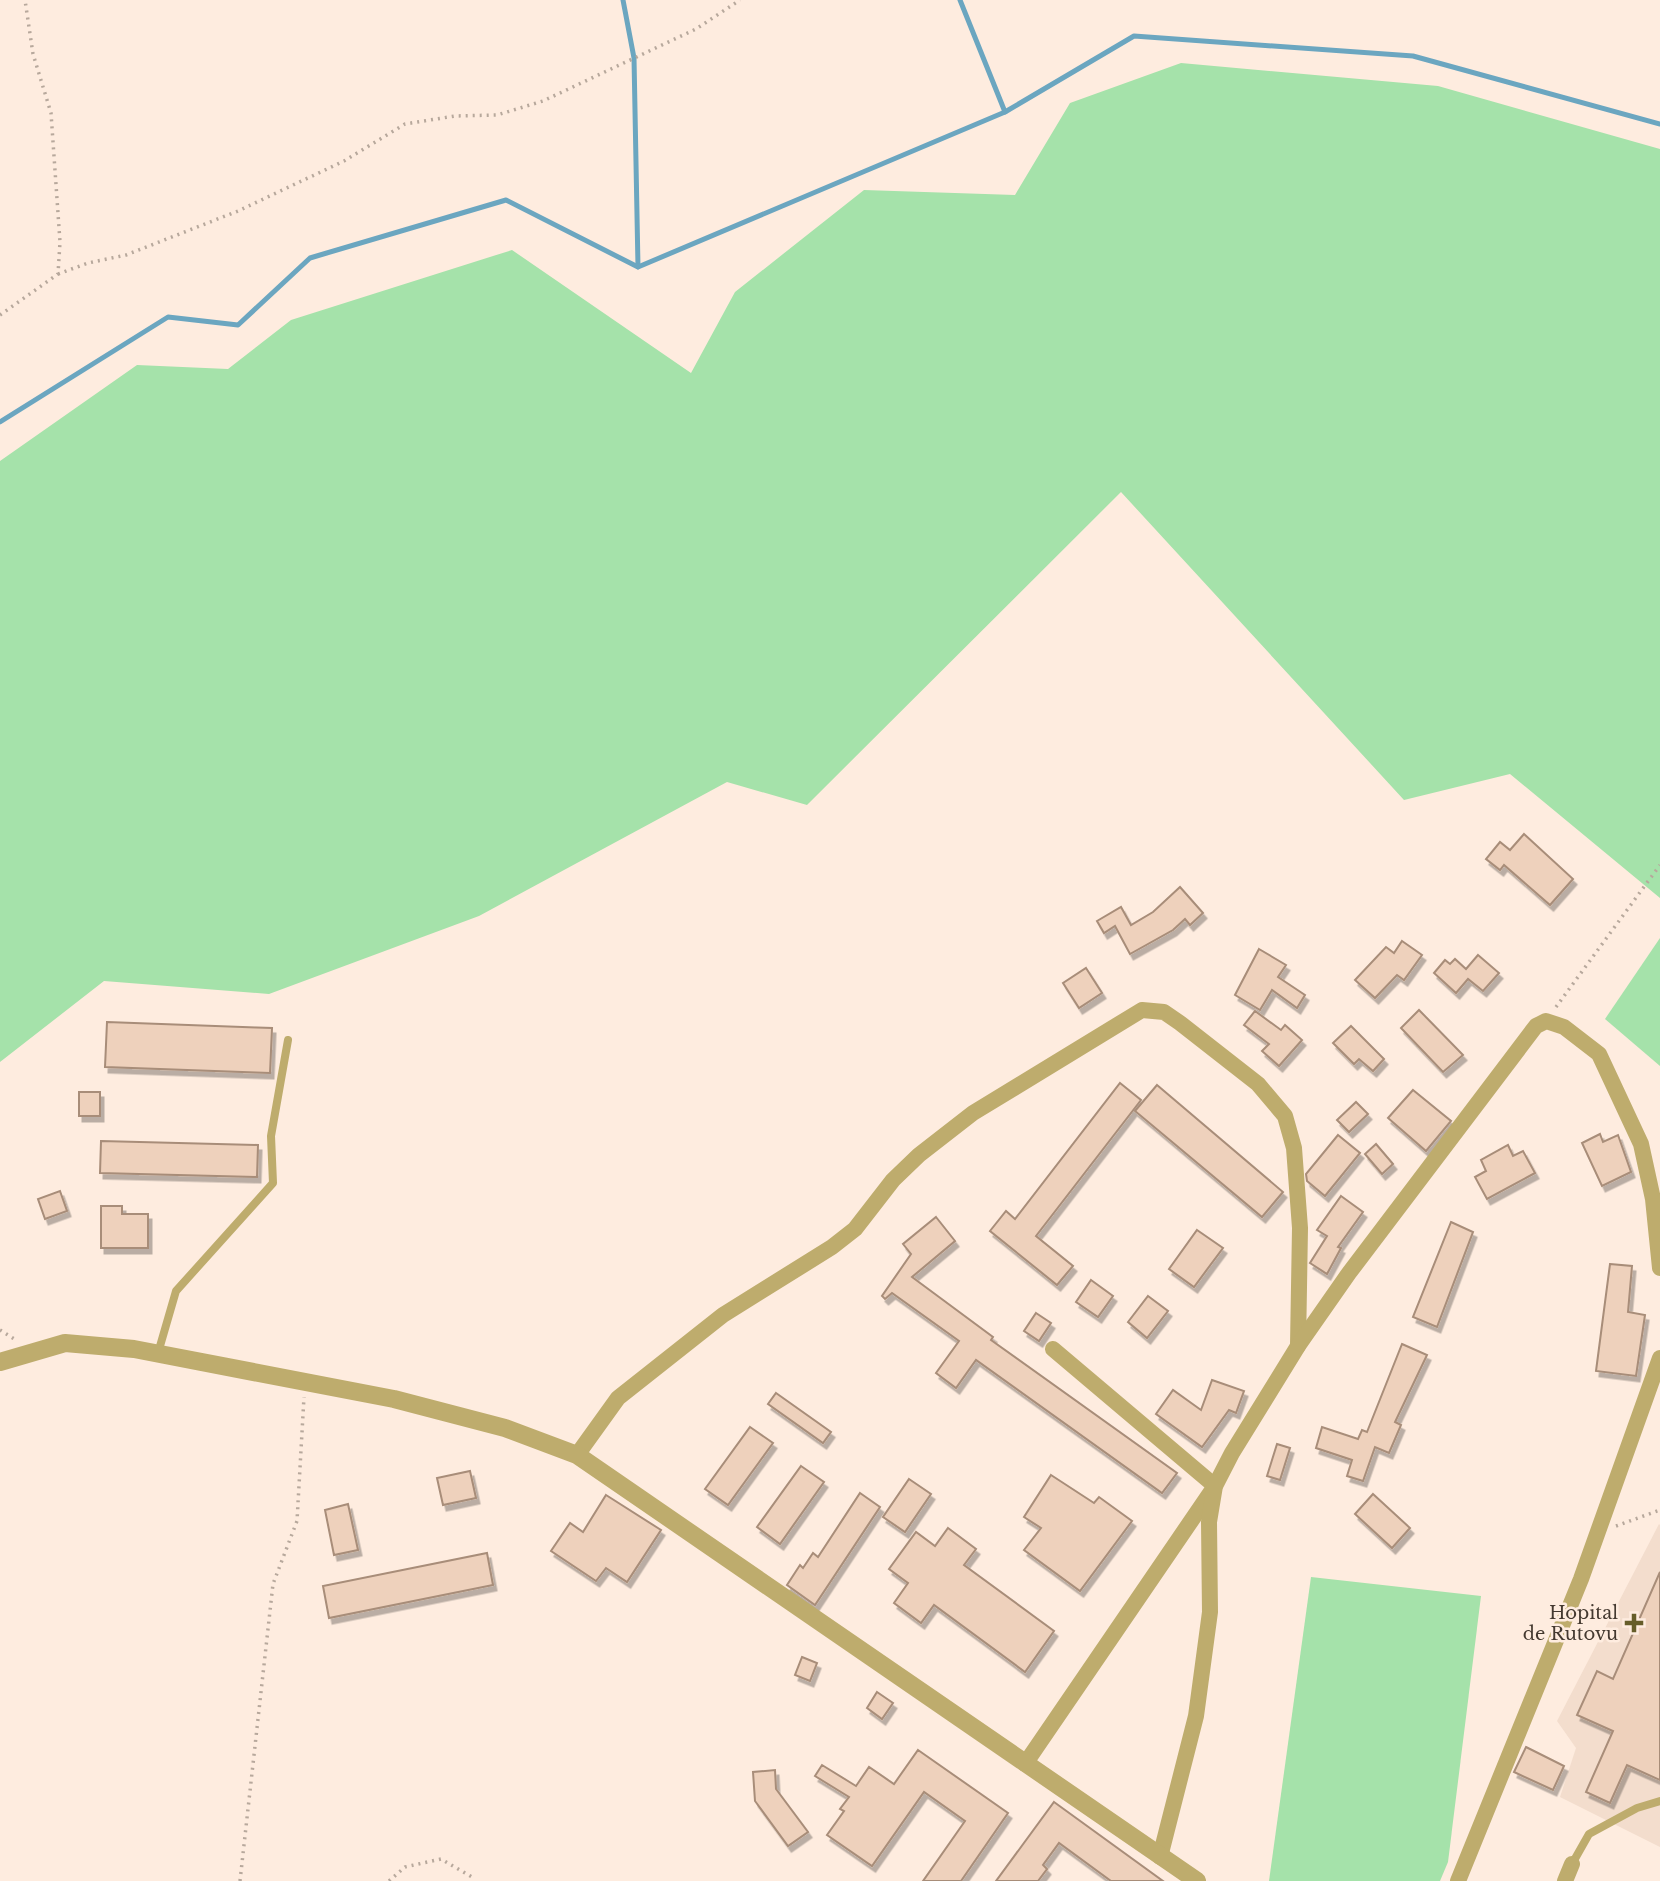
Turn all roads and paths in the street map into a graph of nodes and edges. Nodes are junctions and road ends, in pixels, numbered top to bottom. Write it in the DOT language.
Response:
graph roads {
  1 [pos="25,0"];
  2 [pos="740,0"];
  3 [pos="58,274"];
  4 [pos="0,315"];
  5 [pos="1660,865"];
  6 [pos="1546,1021"];
  7 [pos="288,1040"];
  8 [pos="1660,1268"];
  9 [pos="1298,1346"];
  10 [pos="1053,1349"];
  11 [pos="158,1353"];
  12 [pos="1660,1358"];
  13 [pos="0,1362"];
  14 [pos="304,1381"];
  15 [pos="576,1455"];
  16 [pos="1215,1486"];
  17 [pos="1660,1510"];
  18 [pos="1598,1534"];
  19 [pos="1025,1764"];
  20 [pos="1660,1801"];
  21 [pos="1160,1857"];
  22 [pos="1572,1864"];
  23 [pos="240,1881"];
  24 [pos="389,1881"];
  25 [pos="472,1881"];
  26 [pos="1197,1881"];
  27 [pos="1458,1881"];
  28 [pos="1565,1881"];
  1 -- 3 [label="path"];
  2 -- 3 [label="path"];
  3 -- 4 [label="path"];
  5 -- 6 [label="path"];
  6 -- 8 [label="street"];
  6 -- 9 [label="street"];
  7 -- 11 [label="lane"];
  9 -- 15 [label="street"];
  9 -- 16 [label="street"];
  10 -- 16 [label="street"];
  11 -- 13 [label="street"];
  11 -- 14 [label="street"];
  12 -- 18 [label="street"];
  14 -- 15 [label="street"];
  14 -- 23 [label="path"];
  15 -- 19 [label="street"];
  16 -- 19 [label="street"];
  16 -- 21 [label="street"];
  17 -- 18 [label="path"];
  18 -- 27 [label="street"];
  19 -- 21 [label="street"];
  20 -- 22 [label="lane"];
  21 -- 26 [label="street"];
  22 -- 28 [label="street"];
  24 -- 25 [label="path"];
}
